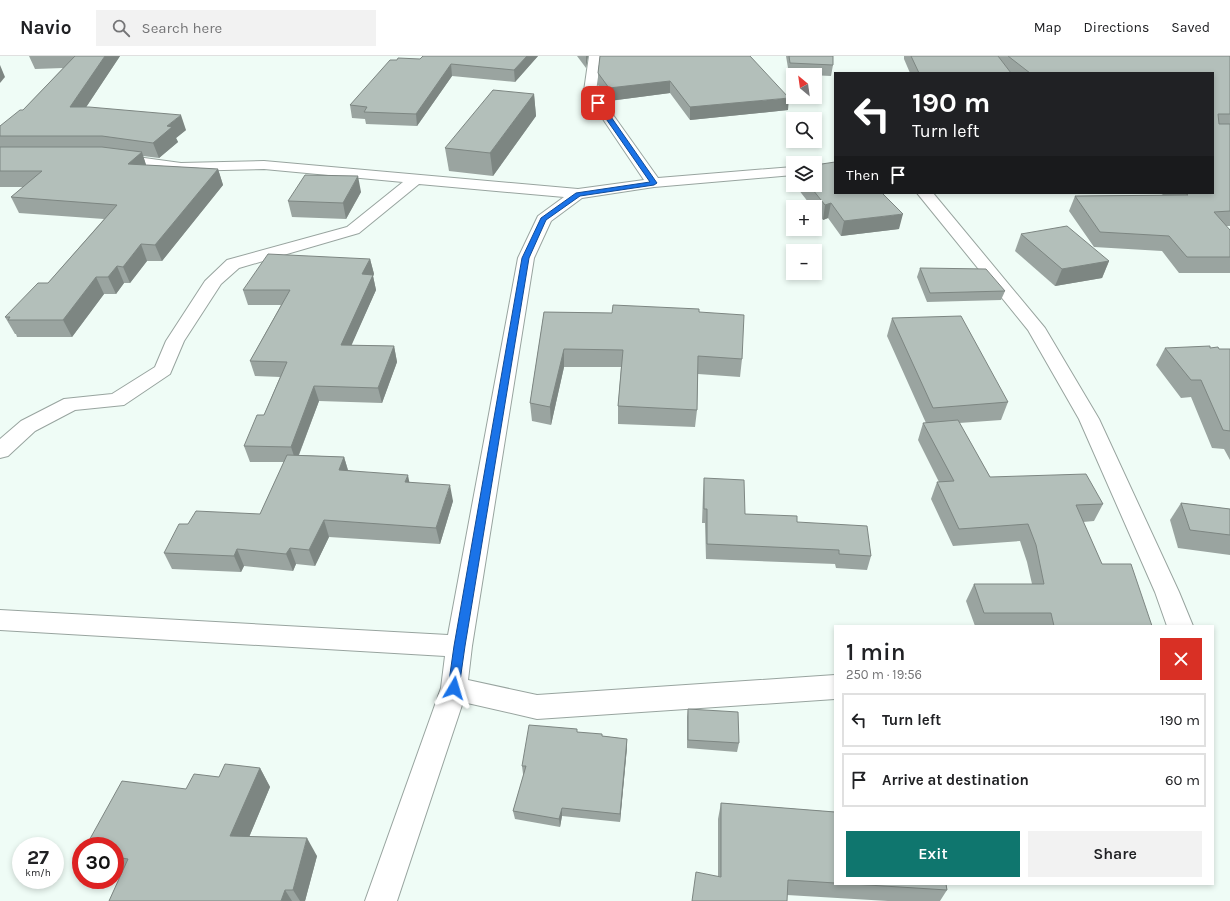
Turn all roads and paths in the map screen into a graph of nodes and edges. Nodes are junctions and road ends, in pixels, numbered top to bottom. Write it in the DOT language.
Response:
graph roads {
  1 [pos="595,56"];
  2 [pos="100,157"];
  3 [pos="786,172"];
  4 [pos="416,180"];
  5 [pos="654,183"];
  6 [pos="578,194"];
  7 [pos="926,194"];
  8 [pos="0,451"];
  9 [pos="0,620"];
  10 [pos="1180,625"];
  11 [pos="459,646"];
  12 [pos="834,687"];
  13 [pos="454,688"];
  14 [pos="382,901"];
  1 -- 5 [label="street"];
  2 -- 4 [label="street"];
  3 -- 5 [label="street"];
  4 -- 6 [label="street"];
  4 -- 8 [label="street"];
  5 -- 6 [label="street"];
  6 -- 11 [label="street"];
  7 -- 10 [label="street"];
  9 -- 11 [label="street"];
  11 -- 13 [label="street"];
  12 -- 13 [label="street"];
  13 -- 14 [label="street"];
}
